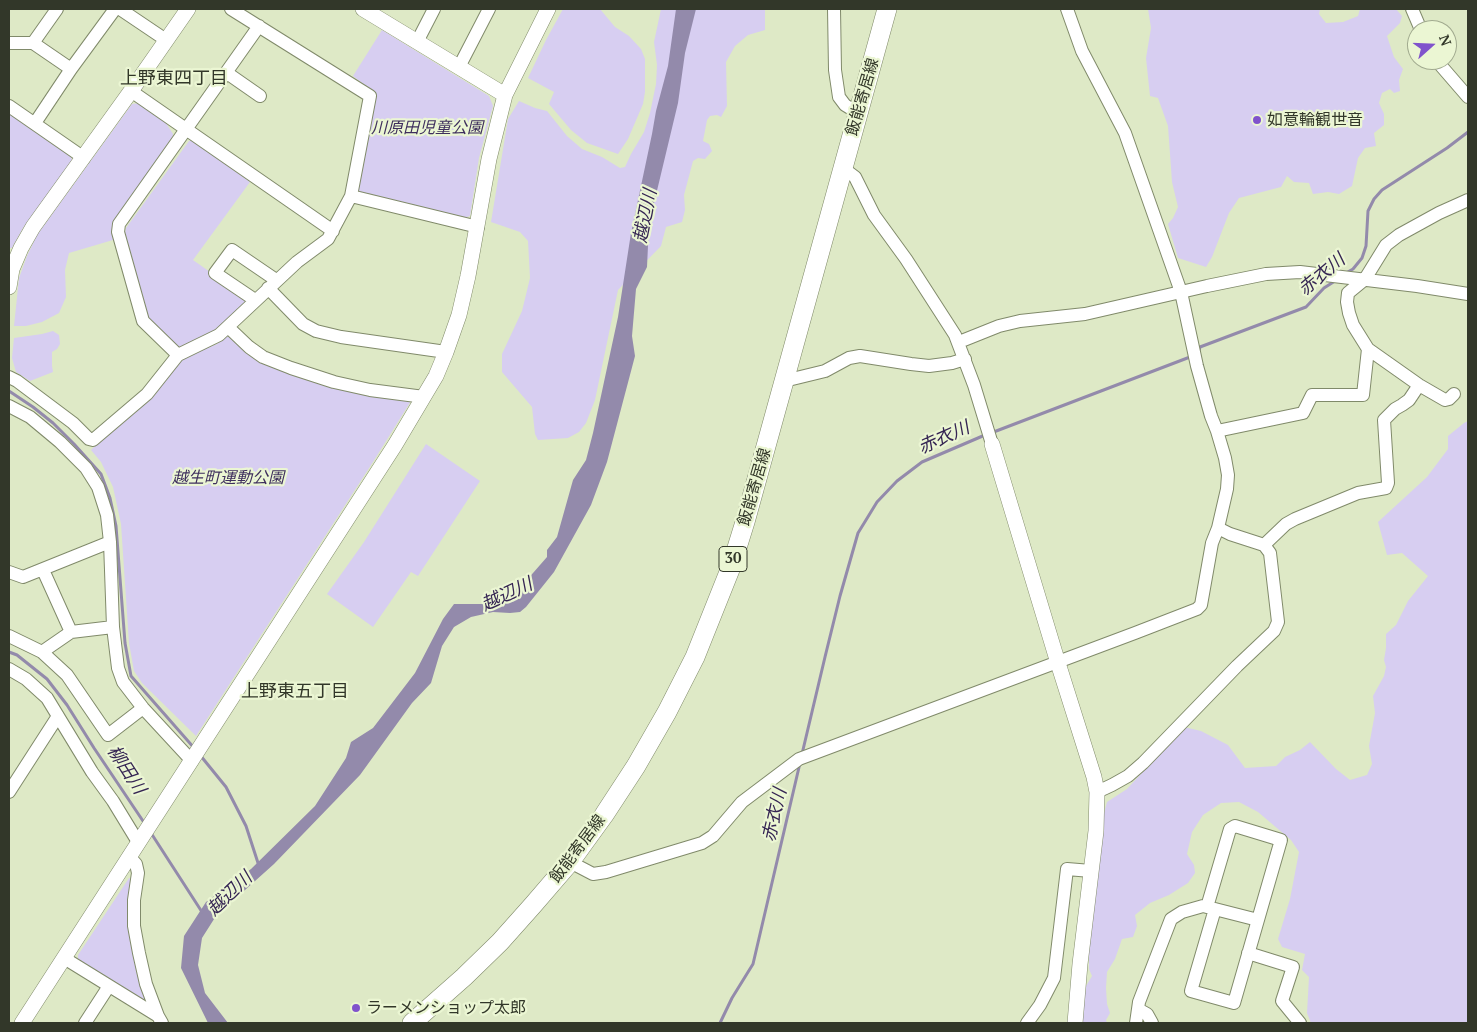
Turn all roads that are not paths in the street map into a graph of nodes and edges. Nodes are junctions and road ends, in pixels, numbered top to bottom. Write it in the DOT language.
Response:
graph roads {
  1 [pos="57,9"];
  2 [pos="115,9"];
  3 [pos="120,9"];
  4 [pos="188,9"];
  5 [pos="231,9"];
  6 [pos="363,9"];
  7 [pos="434,9"];
  8 [pos="489,9"];
  9 [pos="548,9"];
  10 [pos="834,9"];
  11 [pos="887,9"];
  12 [pos="1066,9"];
  13 [pos="259,26"];
  14 [pos="166,40"];
  15 [pos="33,42"];
  16 [pos="416,42"];
  17 [pos="9,43"];
  18 [pos="459,67"];
  19 [pos="71,69"];
  20 [pos="1445,70"];
  21 [pos="227,73"];
  22 [pos="131,91"];
  23 [pos="505,95"];
  24 [pos="260,96"];
  25 [pos="1468,97"];
  26 [pos="9,106"];
  27 [pos="858,113"];
  28 [pos="35,123"];
  29 [pos="187,129"];
  30 [pos="84,158"];
  31 [pos="843,168"];
  32 [pos="351,196"];
  33 [pos="1468,200"];
  34 [pos="478,227"];
  35 [pos="333,231"];
  36 [pos="1365,279"];
  37 [pos="272,284"];
  38 [pos="9,287"];
  39 [pos="1181,292"];
  40 [pos="1468,294"];
  41 [pos="255,300"];
  42 [pos="228,327"];
  43 [pos="959,342"];
  44 [pos="1368,349"];
  45 [pos="446,352"];
  46 [pos="178,355"];
  47 [pos="965,359"];
  48 [pos="9,377"];
  49 [pos="784,381"];
  50 [pos="1419,385"];
  51 [pos="1454,394"];
  52 [pos="424,397"];
  53 [pos="9,406"];
  54 [pos="1217,431"];
  55 [pos="992,444"];
  56 [pos="1218,528"];
  57 [pos="110,542"];
  58 [pos="1264,545"];
  59 [pos="43,570"];
  60 [pos="9,572"];
  61 [pos="113,627"];
  62 [pos="71,632"];
  63 [pos="9,636"];
  64 [pos="42,652"];
  65 [pos="1058,663"];
  66 [pos="9,669"];
  67 [pos="143,708"];
  68 [pos="58,716"];
  69 [pos="192,760"];
  70 [pos="9,792"];
  71 [pos="1097,792"];
  72 [pos="140,840"];
  73 [pos="129,856"];
  74 [pos="570,862"];
  75 [pos="1091,871"];
  76 [pos="1211,908"];
  77 [pos="1258,920"];
  78 [pos="1248,952"];
  79 [pos="64,958"];
  80 [pos="109,986"];
  81 [pos="1138,1009"];
  82 [pos="160,1020"];
  83 [pos="22,1023"];
  84 [pos="85,1023"];
  85 [pos="412,1023"];
  86 [pos="1027,1023"];
  87 [pos="1075,1023"];
  88 [pos="1136,1023"];
  89 [pos="1152,1023"];
  90 [pos="1300,1023"];
  1 -- 15 [label="street"];
  2 -- 19 [label="street"];
  3 -- 14 [label="street"];
  4 -- 14 [label="street"];
  5 -- 13 [label="street"];
  6 -- 16 [label="street"];
  7 -- 16 [label="street"];
  8 -- 18 [label="street"];
  9 -- 23 [label="street"];
  10 -- 27 [label="street"];
  11 -- 27 [label="main road, 飯能寄居線 / 30"];
  12 -- 39 [label="street"];
  13 -- 21 [label="street"];
  13 -- 32 [label="street"];
  14 -- 22 [label="street"];
  15 -- 17 [label="street"];
  15 -- 19 [label="street"];
  16 -- 18 [label="street"];
  18 -- 23 [label="street"];
  19 -- 28 [label="street"];
  20 -- 25 [label="street"];
  21 -- 24 [label="street"];
  21 -- 29 [label="street"];
  22 -- 29 [label="street"];
  22 -- 30 [label="street"];
  23 -- 34 [label="street"];
  26 -- 28 [label="street"];
  27 -- 31 [label="main road, 飯能寄居線 / 30"];
  28 -- 30 [label="street"];
  29 -- 35 [label="street"];
  29 -- 46 [label="street"];
  30 -- 38 [label="street"];
  31 -- 43 [label="street"];
  31 -- 49 [label="main road, 飯能寄居線 / 30"];
  32 -- 34 [label="street"];
  32 -- 35 [label="street"];
  33 -- 36 [label="street"];
  34 -- 45 [label="street"];
  35 -- 37 [label="street"];
  36 -- 39 [label="street"];
  36 -- 40 [label="street"];
  36 -- 44 [label="street"];
  37 -- 41 [label="street"];
  37 -- 41 [label="street"];
  37 -- 45 [label="street"];
  39 -- 43 [label="street"];
  39 -- 54 [label="street"];
  41 -- 42 [label="street"];
  42 -- 46 [label="street"];
  42 -- 52 [label="street"];
  43 -- 47 [label="street"];
  44 -- 50 [label="street"];
  44 -- 54 [label="street"];
  45 -- 52 [label="street"];
  46 -- 48 [label="street"];
  47 -- 49 [label="street"];
  47 -- 55 [label="street"];
  49 -- 74 [label="main road, 飯能寄居線 / 30"];
  50 -- 51 [label="street"];
  50 -- 58 [label="street"];
  52 -- 69 [label="street"];
  53 -- 57 [label="street"];
  54 -- 56 [label="street"];
  55 -- 65 [label="street"];
  56 -- 58 [label="street"];
  56 -- 65 [label="street"];
  57 -- 59 [label="street"];
  57 -- 61 [label="street"];
  58 -- 71 [label="street"];
  59 -- 60 [label="street"];
  59 -- 62 [label="street"];
  61 -- 62 [label="street"];
  61 -- 67 [label="street"];
  62 -- 64 [label="street"];
  63 -- 64 [label="street"];
  64 -- 67 [label="street"];
  65 -- 71 [label="street"];
  65 -- 74 [label="street"];
  66 -- 68 [label="street"];
  67 -- 69 [label="street"];
  68 -- 70 [label="street"];
  68 -- 72 [label="street"];
  69 -- 72 [label="street"];
  71 -- 75 [label="street"];
  72 -- 73 [label="street"];
  73 -- 79 [label="street"];
  73 -- 82 [label="street"];
  74 -- 85 [label="main road, 飯能寄居線 / 30"];
  75 -- 86 [label="street"];
  75 -- 87 [label="street"];
  76 -- 77 [label="street"];
  76 -- 77 [label="street"];
  76 -- 78 [label="street"];
  76 -- 81 [label="street"];
  77 -- 78 [label="street"];
  78 -- 90 [label="street"];
  79 -- 80 [label="street"];
  79 -- 83 [label="street"];
  80 -- 82 [label="street"];
  80 -- 84 [label="street"];
  81 -- 88 [label="street"];
  81 -- 89 [label="street"];
}
